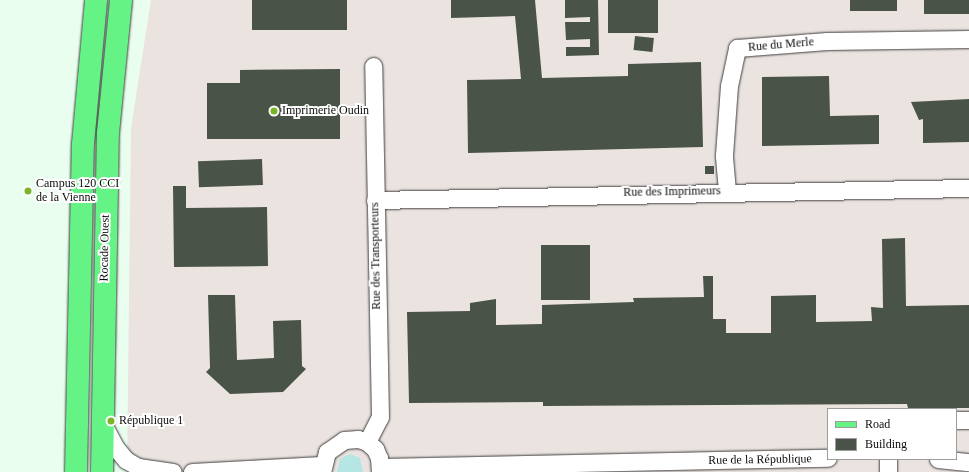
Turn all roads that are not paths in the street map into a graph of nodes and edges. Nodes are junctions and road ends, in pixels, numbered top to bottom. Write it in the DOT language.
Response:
graph roads {
  1 [pos="96,0"];
  2 [pos="121,0"];
  3 [pos="969,39"];
  4 [pos="372,66"];
  5 [pos="969,188"];
  6 [pos="727,191"];
  7 [pos="375,200"];
  8 [pos="957,420"];
  9 [pos="969,420"];
  10 [pos="103,424"];
  11 [pos="367,442"];
  12 [pos="827,458"];
  13 [pos="888,460"];
  14 [pos="948,460"];
  15 [pos="969,462"];
  16 [pos="138,466"];
  17 [pos="322,469"];
  18 [pos="381,469"];
  19 [pos="100,471"];
  20 [pos="76,472"];
  21 [pos="173,472"];
  22 [pos="192,472"];
  23 [pos="888,472"];
  1 -- 20 [label="main road"];
  2 -- 10 [label="main road, Rocade Ouest"];
  3 -- 6 [label="street, Rue du Merle"];
  4 -- 7 [label="street, Rue des Transporteurs"];
  5 -- 6 [label="street, Rue des Imprimeurs"];
  6 -- 7 [label="street, Rue des Imprimeurs"];
  7 -- 11 [label="street, Rue des Transporteurs"];
  8 -- 9 [label="street"];
  10 -- 16 [label="street"];
  10 -- 19 [label="main road, Rocade Ouest"];
  11 -- 17 [label="street"];
  11 -- 18 [label="street"];
  12 -- 18 [label="street, Rue de la République"];
  13 -- 23 [label="street"];
  14 -- 15 [label="street"];
  16 -- 19 [label="street"];
  16 -- 21 [label="street"];
  17 -- 22 [label="street"];
}
